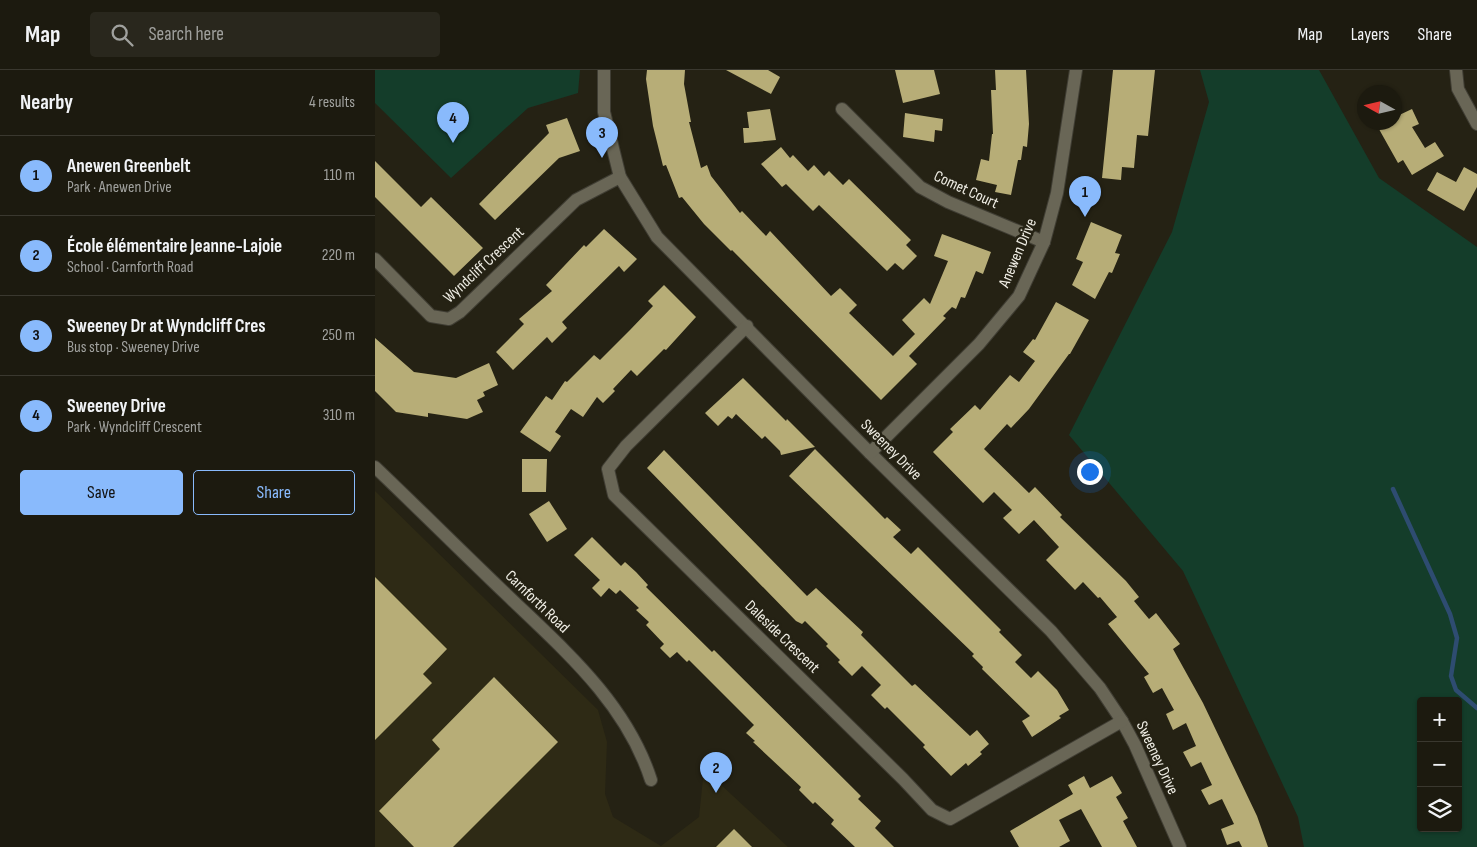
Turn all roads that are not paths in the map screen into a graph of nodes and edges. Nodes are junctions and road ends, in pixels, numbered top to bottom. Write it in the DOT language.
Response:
graph roads {
  1 [pos="604,70"];
  2 [pos="1076,70"];
  3 [pos="1456,70"];
  4 [pos="842,109"];
  5 [pos="1477,124"];
  6 [pos="620,177"];
  7 [pos="1044,242"];
  8 [pos="375,259"];
  9 [pos="747,326"];
  10 [pos="870,453"];
  11 [pos="375,467"];
  12 [pos="1122,721"];
  13 [pos="651,780"];
  14 [pos="1180,847"];
  1 -- 6 [label="street, Sweeney Drive"];
  2 -- 7 [label="street, Anewen Drive"];
  3 -- 5 [label="street"];
  4 -- 7 [label="street, Comet Court"];
  6 -- 8 [label="street, Wyndcliff Crescent"];
  6 -- 9 [label="street, Sweeney Drive"];
  7 -- 10 [label="street, Anewen Drive"];
  9 -- 10 [label="street, Sweeney Drive"];
  9 -- 12 [label="street, Daleside Crescent"];
  10 -- 12 [label="street, Sweeney Drive"];
  11 -- 13 [label="street, Carnforth Road"];
  12 -- 14 [label="street, Sweeney Drive"];
}
